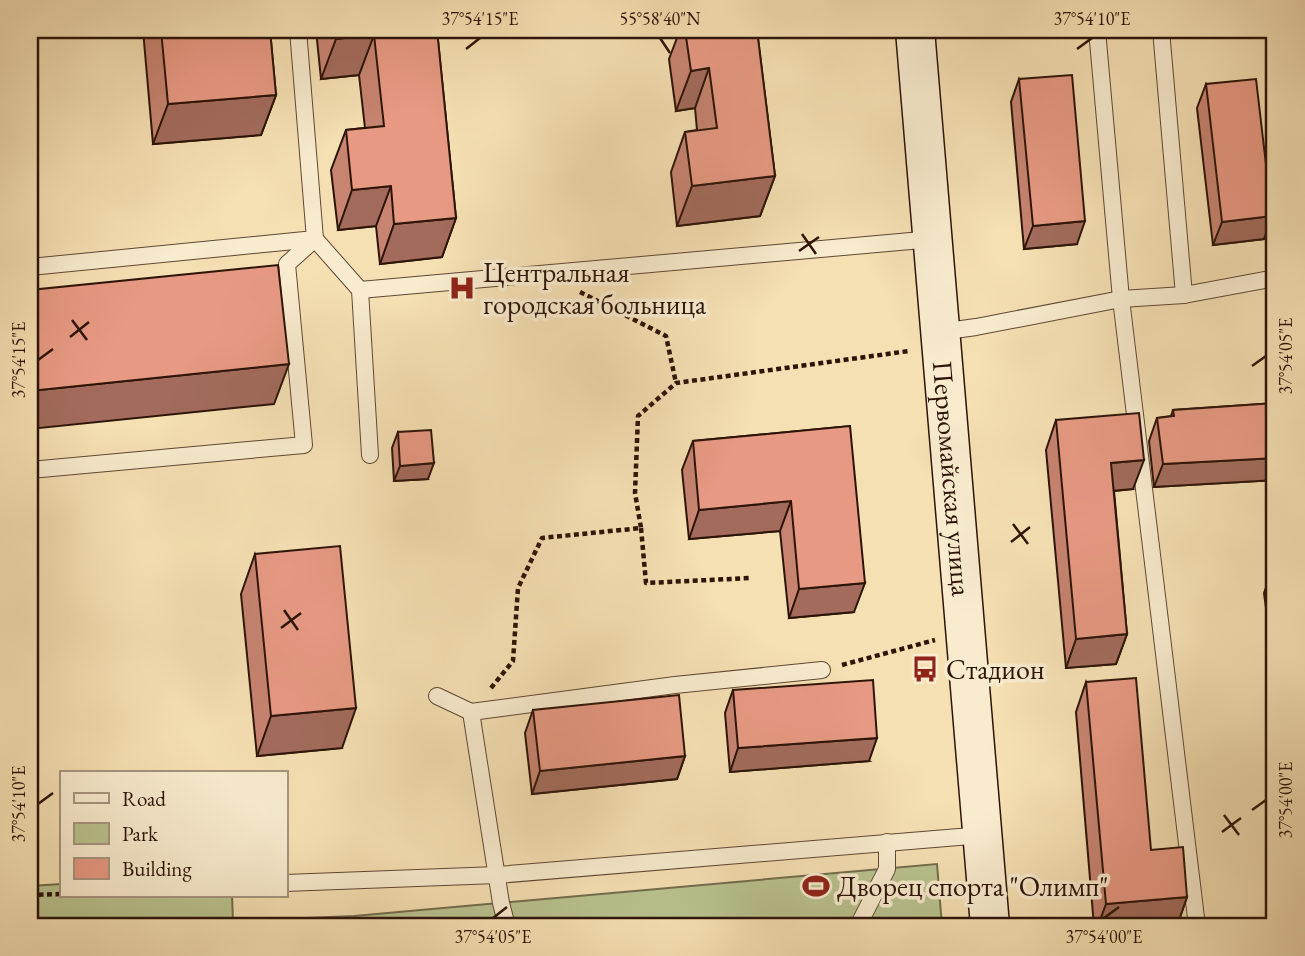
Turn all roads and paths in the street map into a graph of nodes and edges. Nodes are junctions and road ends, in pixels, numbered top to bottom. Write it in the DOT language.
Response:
graph roads {
  1 [pos="298,30"];
  2 [pos="915,30"];
  3 [pos="1097,30"];
  4 [pos="1161,30"];
  5 [pos="315,239"];
  6 [pos="933,239"];
  7 [pos="30,267"];
  8 [pos="545,274"];
  9 [pos="1275,278"];
  10 [pos="360,290"];
  11 [pos="1184,295"];
  12 [pos="1121,299"];
  13 [pos="925,341"];
  14 [pos="676,383"];
  15 [pos="370,455"];
  16 [pos="30,470"];
  17 [pos="641,528"];
  18 [pos="751,578"];
  19 [pos="964,614"];
  20 [pos="822,670"];
  21 [pos="437,696"];
  22 [pos="471,712"];
  23 [pos="983,835"];
  24 [pos="887,842"];
  25 [pos="497,875"];
  26 [pos="287,883"];
  27 [pos="60,894"];
  28 [pos="30,895"];
  29 [pos="507,926"];
  30 [pos="858,926"];
  31 [pos="990,926"];
  32 [pos="1197,926"];
  1 -- 5 [label="lane"];
  2 -- 6 [label="main road, Первомайская улица"];
  3 -- 12 [label="lane"];
  4 -- 11 [label="lane"];
  5 -- 7 [label="lane"];
  5 -- 10 [label="lane"];
  5 -- 16 [label="lane"];
  6 -- 8 [label="lane"];
  6 -- 13 [label="main road, Первомайская улица"];
  8 -- 10 [label="lane"];
  8 -- 14 [label="path"];
  9 -- 11 [label="lane"];
  10 -- 15 [label="lane"];
  11 -- 12 [label="lane"];
  12 -- 13 [label="lane"];
  12 -- 32 [label="lane"];
  13 -- 14 [label="path"];
  13 -- 19 [label="main road, Первомайская улица"];
  14 -- 17 [label="path"];
  17 -- 18 [label="path"];
  17 -- 22 [label="path"];
  19 -- 20 [label="path"];
  19 -- 23 [label="main road, Первомайская улица"];
  20 -- 22 [label="lane"];
  21 -- 22 [label="lane"];
  22 -- 25 [label="lane"];
  23 -- 24 [label="lane"];
  23 -- 31 [label="main road, Первомайская улица"];
  24 -- 25 [label="lane"];
  24 -- 30 [label="lane"];
  25 -- 26 [label="lane"];
  25 -- 29 [label="lane"];
  27 -- 28 [label="path"];
}
